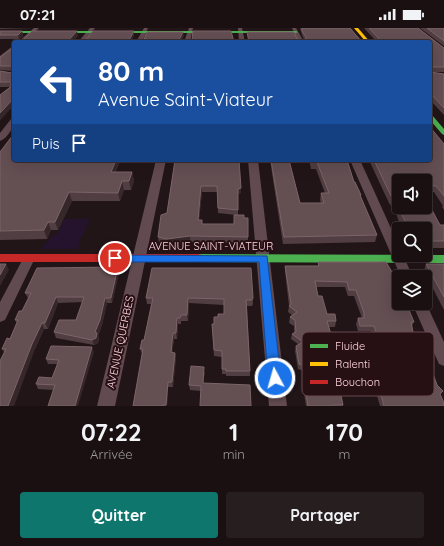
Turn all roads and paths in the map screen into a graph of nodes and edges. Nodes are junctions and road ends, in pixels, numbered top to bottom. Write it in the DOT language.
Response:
graph roads {
  1 [pos="356,28"];
  2 [pos="35,30"];
  3 [pos="91,30"];
  4 [pos="145,30"];
  5 [pos="190,30"];
  6 [pos="295,30"];
  7 [pos="0,32"];
  8 [pos="241,34"];
  9 [pos="23,40"];
  10 [pos="83,40"];
  11 [pos="140,40"];
  12 [pos="188,40"];
  13 [pos="300,40"];
  14 [pos="366,40"];
  15 [pos="12,49"];
  16 [pos="0,59"];
  17 [pos="432,118"];
  18 [pos="12,124"];
  19 [pos="444,132"];
  20 [pos="0,138"];
  21 [pos="161,162"];
  22 [pos="253,162"];
  23 [pos="356,162"];
  24 [pos="392,243"];
  25 [pos="0,258"];
  26 [pos="30,258"];
  27 [pos="139,258"];
  28 [pos="263,258"];
  29 [pos="392,259"];
  30 [pos="432,259"];
  31 [pos="444,259"];
  32 [pos="422,310"];
  33 [pos="0,316"];
  34 [pos="432,332"];
  35 [pos="434,337"];
  36 [pos="444,359"];
  37 [pos="106,406"];
  38 [pos="278,406"];
  1 -- 14 [label="street"];
  2 -- 3 [label="street"];
  2 -- 7 [label="street"];
  2 -- 9 [label="street"];
  3 -- 4 [label="street"];
  3 -- 10 [label="street"];
  4 -- 5 [label="street"];
  4 -- 11 [label="street"];
  5 -- 8 [label="street"];
  5 -- 12 [label="street"];
  6 -- 8 [label="street"];
  6 -- 13 [label="street"];
  15 -- 16 [label="street"];
  17 -- 19 [label="street"];
  18 -- 20 [label="street"];
  21 -- 27 [label="street, AVENUE QUERBES"];
  22 -- 28 [label="street"];
  23 -- 24 [label="street"];
  25 -- 26 [label="street, AVENUE SAINT-VIATEUR"];
  26 -- 27 [label="street, AVENUE SAINT-VIATEUR"];
  26 -- 33 [label="street"];
  27 -- 28 [label="street, AVENUE SAINT-VIATEUR"];
  27 -- 37 [label="street, AVENUE QUERBES"];
  28 -- 29 [label="street, AVENUE SAINT-VIATEUR"];
  28 -- 38 [label="street"];
  30 -- 31 [label="street, AVENUE SAINT-VIATEUR"];
  32 -- 34 [label="street"];
  35 -- 36 [label="street"];
}
